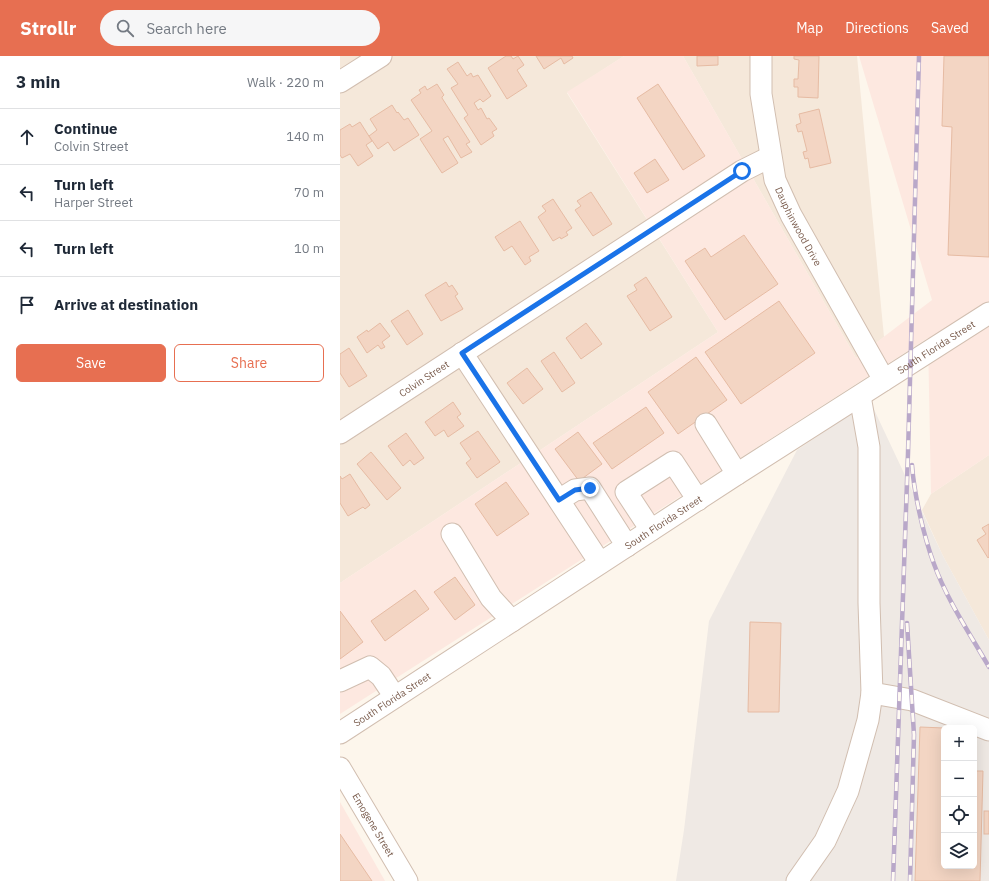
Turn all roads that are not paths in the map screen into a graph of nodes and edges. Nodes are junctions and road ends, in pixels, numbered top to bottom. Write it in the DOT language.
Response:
graph roads {
  1 [pos="381,56"];
  2 [pos="762,56"];
  3 [pos="340,82"];
  4 [pos="770,157"];
  5 [pos="989,313"];
  6 [pos="462,353"];
  7 [pos="884,380"];
  8 [pos="860,396"];
  9 [pos="706,424"];
  10 [pos="340,433"];
  11 [pos="737,474"];
  12 [pos="559,500"];
  13 [pos="698,500"];
  14 [pos="651,530"];
  15 [pos="452,534"];
  16 [pos="627,546"];
  17 [pos="600,563"];
  18 [pos="512,621"];
  19 [pos="340,681"];
  20 [pos="872,693"];
  21 [pos="395,697"];
  22 [pos="989,730"];
  23 [pos="340,733"];
  24 [pos="340,768"];
  25 [pos="407,881"];
  26 [pos="797,881"];
  1 -- 3 [label="street"];
  2 -- 4 [label="street, Dauphinwood Drive"];
  4 -- 6 [label="street, Colvin Street"];
  4 -- 7 [label="street, Dauphinwood Drive"];
  5 -- 7 [label="street, South Florida Street"];
  6 -- 10 [label="street, Colvin Street"];
  6 -- 12 [label="street"];
  7 -- 8 [label="street, South Florida Street"];
  8 -- 11 [label="street, South Florida Street"];
  8 -- 20 [label="street"];
  9 -- 11 [label="street"];
  11 -- 13 [label="street, South Florida Street"];
  12 -- 16 [label="street"];
  12 -- 17 [label="street"];
  13 -- 14 [label="street, South Florida Street"];
  13 -- 14 [label="street"];
  14 -- 16 [label="street, South Florida Street"];
  15 -- 18 [label="street"];
  16 -- 17 [label="street, South Florida Street"];
  17 -- 18 [label="street, South Florida Street"];
  18 -- 21 [label="street, South Florida Street"];
  19 -- 21 [label="street"];
  20 -- 22 [label="street"];
  20 -- 26 [label="street"];
  21 -- 23 [label="street, South Florida Street"];
  24 -- 25 [label="street, Emogene Street"];
}
